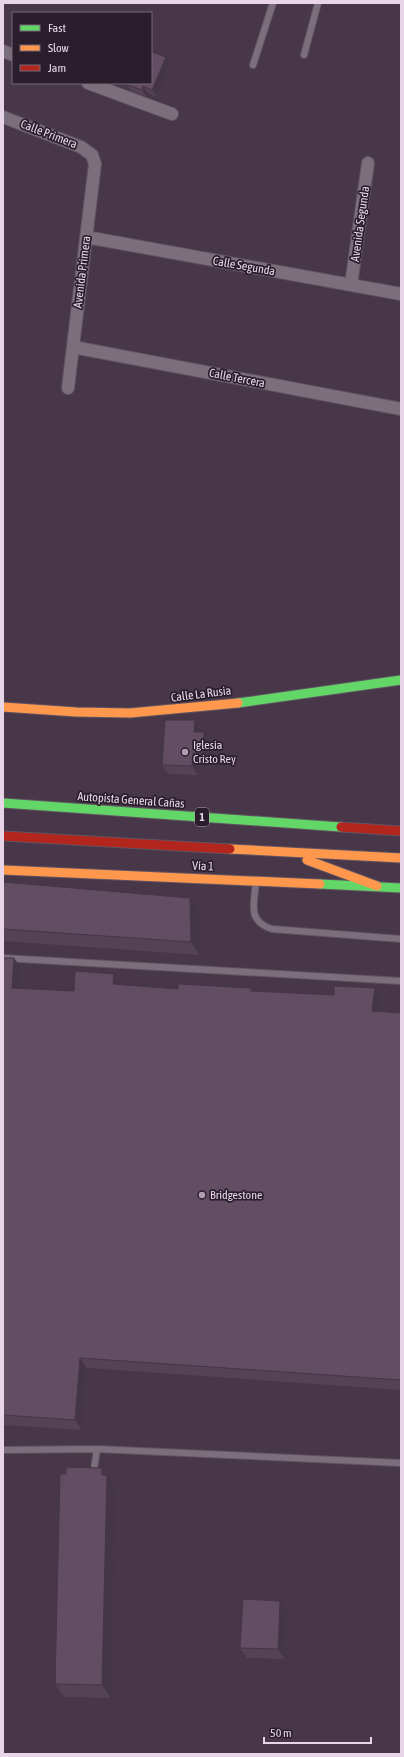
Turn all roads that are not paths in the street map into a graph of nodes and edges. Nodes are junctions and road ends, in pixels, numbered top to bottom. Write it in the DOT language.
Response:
graph roads {
  1 [pos="272,3"];
  2 [pos="318,3"];
  3 [pos="304,55"];
  4 [pos="253,65"];
  5 [pos="91,84"];
  6 [pos="172,114"];
  7 [pos="3,117"];
  8 [pos="92,155"];
  9 [pos="368,163"];
  10 [pos="86,237"];
  11 [pos="351,285"];
  12 [pos="401,294"];
  13 [pos="73,347"];
  14 [pos="68,388"];
  15 [pos="401,409"];
  16 [pos="401,680"];
  17 [pos="3,707"];
  18 [pos="3,803"];
  19 [pos="401,831"];
  20 [pos="3,836"];
  21 [pos="286,852"];
  22 [pos="401,858"];
  23 [pos="3,870"];
  24 [pos="256,881"];
  25 [pos="377,886"];
  26 [pos="401,888"];
  27 [pos="401,938"];
  28 [pos="3,958"];
  29 [pos="401,981"];
  30 [pos="97,1449"];
  31 [pos="3,1450"];
  32 [pos="401,1463"];
  33 [pos="94,1469"];
  1 -- 4 [label="lane"];
  2 -- 3 [label="lane"];
  5 -- 6 [label="street"];
  7 -- 8 [label="street, Calle Primera"];
  8 -- 10 [label="street, Avenida Primera"];
  9 -- 11 [label="street, Avenida Segunda"];
  10 -- 11 [label="street, Calle Segunda"];
  10 -- 13 [label="street, Avenida Primera"];
  11 -- 12 [label="street, Calle Segunda"];
  13 -- 14 [label="street, Avenida Primera"];
  13 -- 15 [label="street, Calle Tercera"];
  16 -- 17 [label="main road, Calle La Rusia"];
  18 -- 19 [label="main road, Autopista General Cañas / 1"];
  20 -- 21 [label="main road"];
  21 -- 22 [label="main road"];
  21 -- 25 [label="main road"];
  23 -- 24 [label="main road, Vía 1"];
  24 -- 25 [label="main road, Vía 1"];
  24 -- 27 [label="lane"];
  25 -- 26 [label="main road, Vía 1"];
  28 -- 29 [label="lane"];
  30 -- 31 [label="lane"];
  30 -- 32 [label="lane"];
  30 -- 33 [label="lane"];
}
